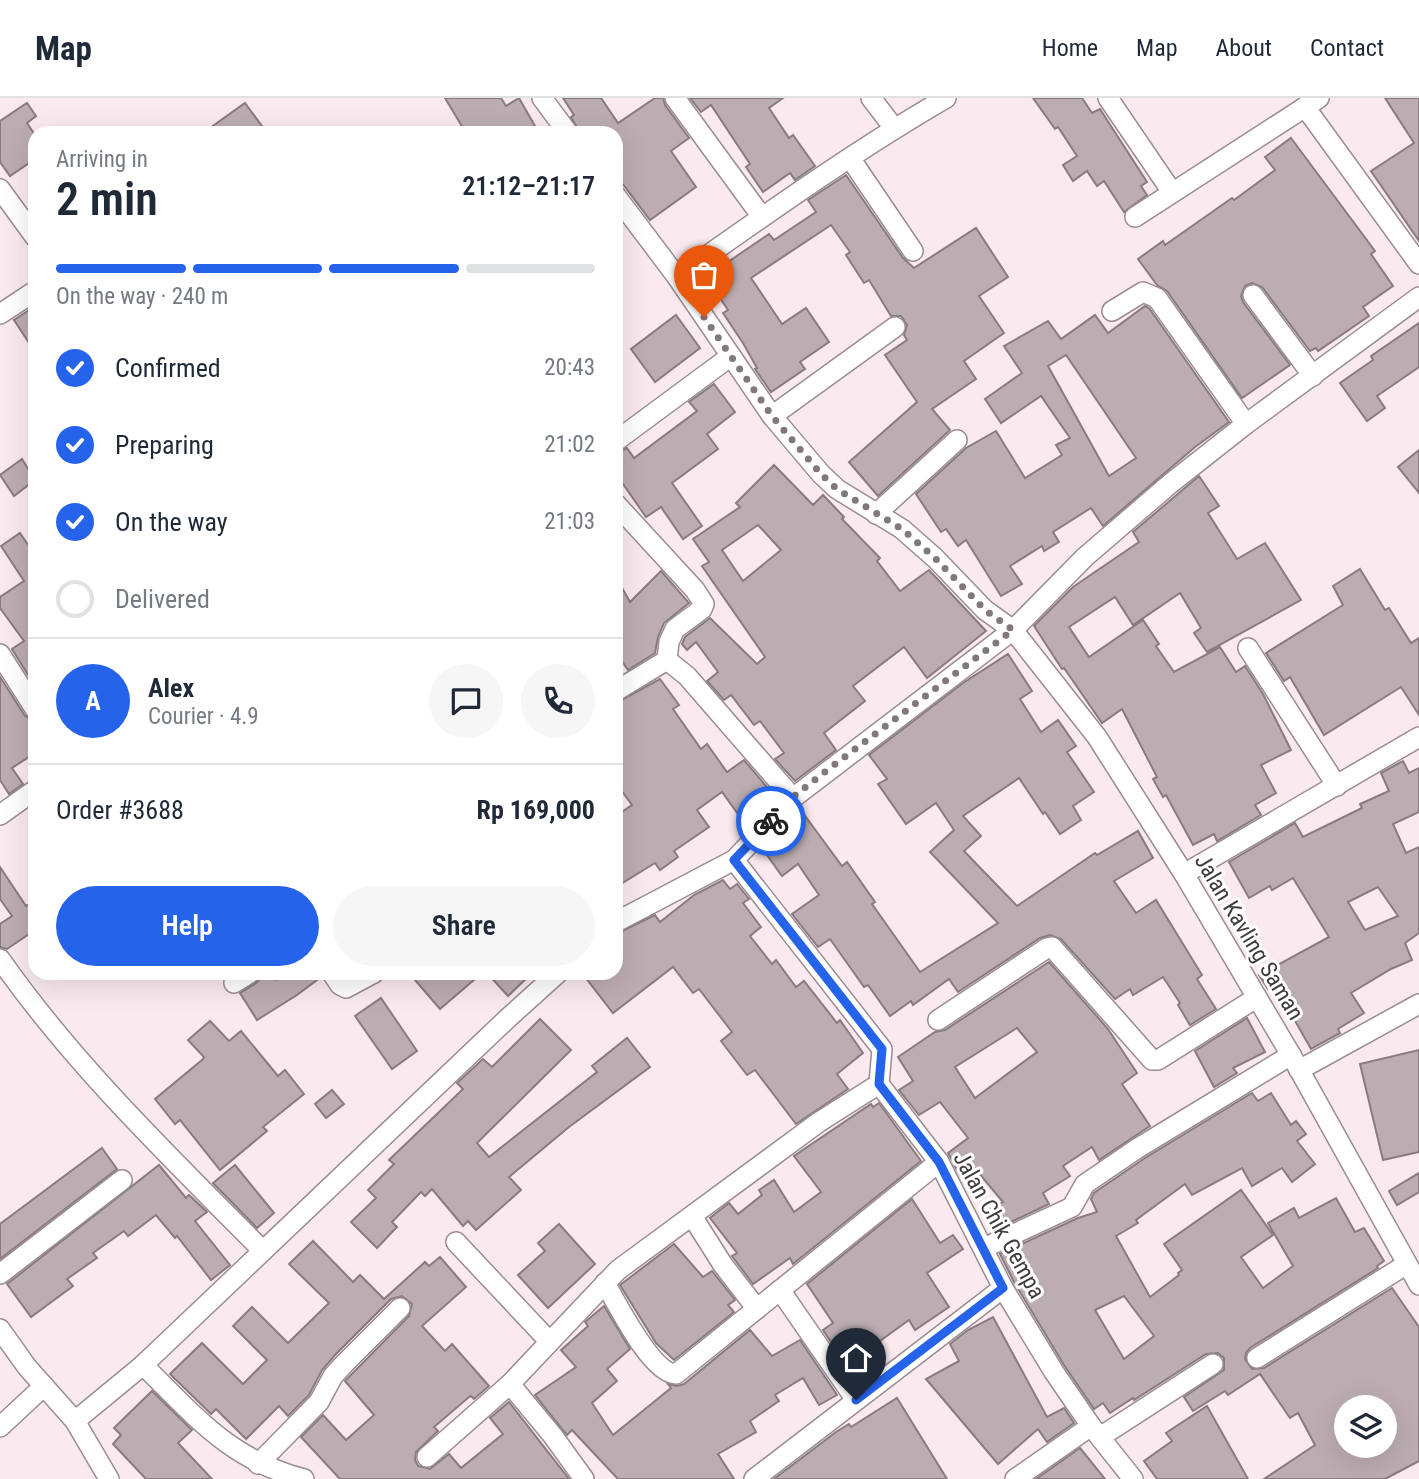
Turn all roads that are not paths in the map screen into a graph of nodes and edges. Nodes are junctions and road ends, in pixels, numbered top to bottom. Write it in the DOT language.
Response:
graph roads {
  1 [pos="676,98"];
  2 [pos="871,98"];
  3 [pos="946,98"];
  4 [pos="1108,98"];
  5 [pos="548,100"];
  6 [pos="1312,102"];
  7 [pos="564,126"];
  8 [pos="894,128"];
  9 [pos="850,158"];
  10 [pos="0,189"];
  11 [pos="1172,192"];
  12 [pos="623,206"];
  13 [pos="1135,216"];
  14 [pos="762,217"];
  15 [pos="28,227"];
  16 [pos="914,251"];
  17 [pos="1419,264"];
  18 [pos="677,277"];
  19 [pos="1253,295"];
  20 [pos="28,296"];
  21 [pos="1419,296"];
  22 [pos="1112,311"];
  23 [pos="0,314"];
  24 [pos="895,327"];
  25 [pos="732,356"];
  26 [pos="1313,376"];
  27 [pos="772,416"];
  28 [pos="1246,424"];
  29 [pos="623,432"];
  30 [pos="957,440"];
  31 [pos="623,511"];
  32 [pos="876,514"];
  33 [pos="1013,630"];
  34 [pos="1248,648"];
  35 [pos="0,654"];
  36 [pos="667,660"];
  37 [pos="623,687"];
  38 [pos="28,698"];
  39 [pos="1419,737"];
  40 [pos="1337,786"];
  41 [pos="28,795"];
  42 [pos="793,797"];
  43 [pos="0,816"];
  44 [pos="734,860"];
  45 [pos="1184,874"];
  46 [pos="623,918"];
  47 [pos="0,959"];
  48 [pos="337,980"];
  49 [pos="361,980"];
  50 [pos="550,980"];
  51 [pos="1256,998"];
  52 [pos="1419,1004"];
  53 [pos="938,1020"];
  54 [pos="1295,1063"];
  55 [pos="879,1084"];
  56 [pos="939,1162"];
  57 [pos="122,1180"];
  58 [pos="692,1216"];
  59 [pos="456,1242"];
  60 [pos="984,1248"];
  61 [pos="262,1250"];
  62 [pos="1407,1264"];
  63 [pos="0,1274"];
  64 [pos="605,1283"];
  65 [pos="1419,1285"];
  66 [pos="1003,1288"];
  67 [pos="780,1290"];
  68 [pos="400,1308"];
  69 [pos="757,1309"];
  70 [pos="0,1329"];
  71 [pos="549,1341"];
  72 [pos="1257,1358"];
  73 [pos="1213,1364"];
  74 [pos="144,1365"];
  75 [pos="510,1384"];
  76 [pos="44,1386"];
  77 [pos="856,1400"];
  78 [pos="75,1421"];
  79 [pos="0,1427"];
  80 [pos="1096,1432"];
  81 [pos="427,1457"];
  82 [pos="258,1464"];
  83 [pos="109,1479"];
  84 [pos="304,1479"];
  85 [pos="584,1479"];
  86 [pos="754,1479"];
  87 [pos="1015,1479"];
  88 [pos="1133,1479"];
  1 -- 14 [label="street"];
  2 -- 8 [label="street"];
  3 -- 8 [label="street"];
  4 -- 11 [label="street"];
  5 -- 7 [label="street"];
  6 -- 11 [label="street"];
  6 -- 17 [label="street"];
  8 -- 9 [label="street"];
  9 -- 14 [label="street"];
  9 -- 16 [label="street"];
  10 -- 15 [label="street"];
  11 -- 13 [label="street"];
  12 -- 18 [label="street, Jalan Kavling Saman"];
  14 -- 18 [label="street"];
  18 -- 25 [label="street, Jalan Kavling Saman"];
  19 -- 26 [label="street"];
  20 -- 23 [label="street"];
  21 -- 26 [label="street"];
  22 -- 28 [label="street"];
  24 -- 27 [label="street"];
  25 -- 27 [label="street, Jalan Kavling Saman"];
  25 -- 29 [label="street"];
  26 -- 28 [label="street"];
  27 -- 32 [label="street, Jalan Kavling Saman"];
  28 -- 33 [label="street"];
  30 -- 32 [label="street"];
  31 -- 36 [label="street"];
  32 -- 33 [label="street, Jalan Kavling Saman"];
  33 -- 42 [label="street"];
  33 -- 45 [label="street, Jalan Kavling Saman"];
  34 -- 40 [label="street"];
  35 -- 38 [label="street"];
  36 -- 37 [label="street"];
  36 -- 42 [label="street"];
  39 -- 40 [label="street"];
  40 -- 45 [label="street"];
  41 -- 43 [label="street"];
  42 -- 44 [label="street"];
  44 -- 46 [label="street"];
  44 -- 55 [label="street"];
  45 -- 51 [label="street, Jalan Kavling Saman"];
  47 -- 61 [label="street"];
  48 -- 49 [label="street"];
  50 -- 61 [label="street"];
  51 -- 53 [label="street"];
  51 -- 54 [label="street, Jalan Kavling Saman"];
  52 -- 54 [label="street"];
  54 -- 60 [label="street"];
  54 -- 62 [label="street, Jalan Kavling Saman"];
  55 -- 56 [label="street, Jalan Chik Gempa"];
  55 -- 58 [label="street"];
  56 -- 60 [label="street, Jalan Chik Gempa"];
  56 -- 67 [label="street"];
  57 -- 63 [label="street"];
  58 -- 64 [label="street"];
  58 -- 69 [label="street"];
  59 -- 71 [label="street"];
  60 -- 66 [label="street, Jalan Chik Gempa"];
  61 -- 74 [label="street"];
  62 -- 65 [label="street, Jalan Kavling Saman"];
  62 -- 72 [label="street"];
  64 -- 69 [label="street"];
  64 -- 71 [label="street"];
  66 -- 77 [label="street"];
  66 -- 80 [label="street, Jalan Chik Gempa"];
  67 -- 69 [label="street"];
  67 -- 77 [label="street"];
  68 -- 82 [label="street"];
  70 -- 76 [label="street"];
  71 -- 75 [label="street"];
  73 -- 80 [label="street"];
  74 -- 78 [label="street"];
  74 -- 82 [label="street"];
  75 -- 81 [label="street"];
  75 -- 85 [label="street"];
  76 -- 78 [label="street"];
  76 -- 79 [label="street"];
  77 -- 86 [label="street"];
  78 -- 83 [label="street"];
  80 -- 87 [label="street"];
  80 -- 88 [label="street, Jalan Chik Gempa"];
  82 -- 84 [label="street"];
}
